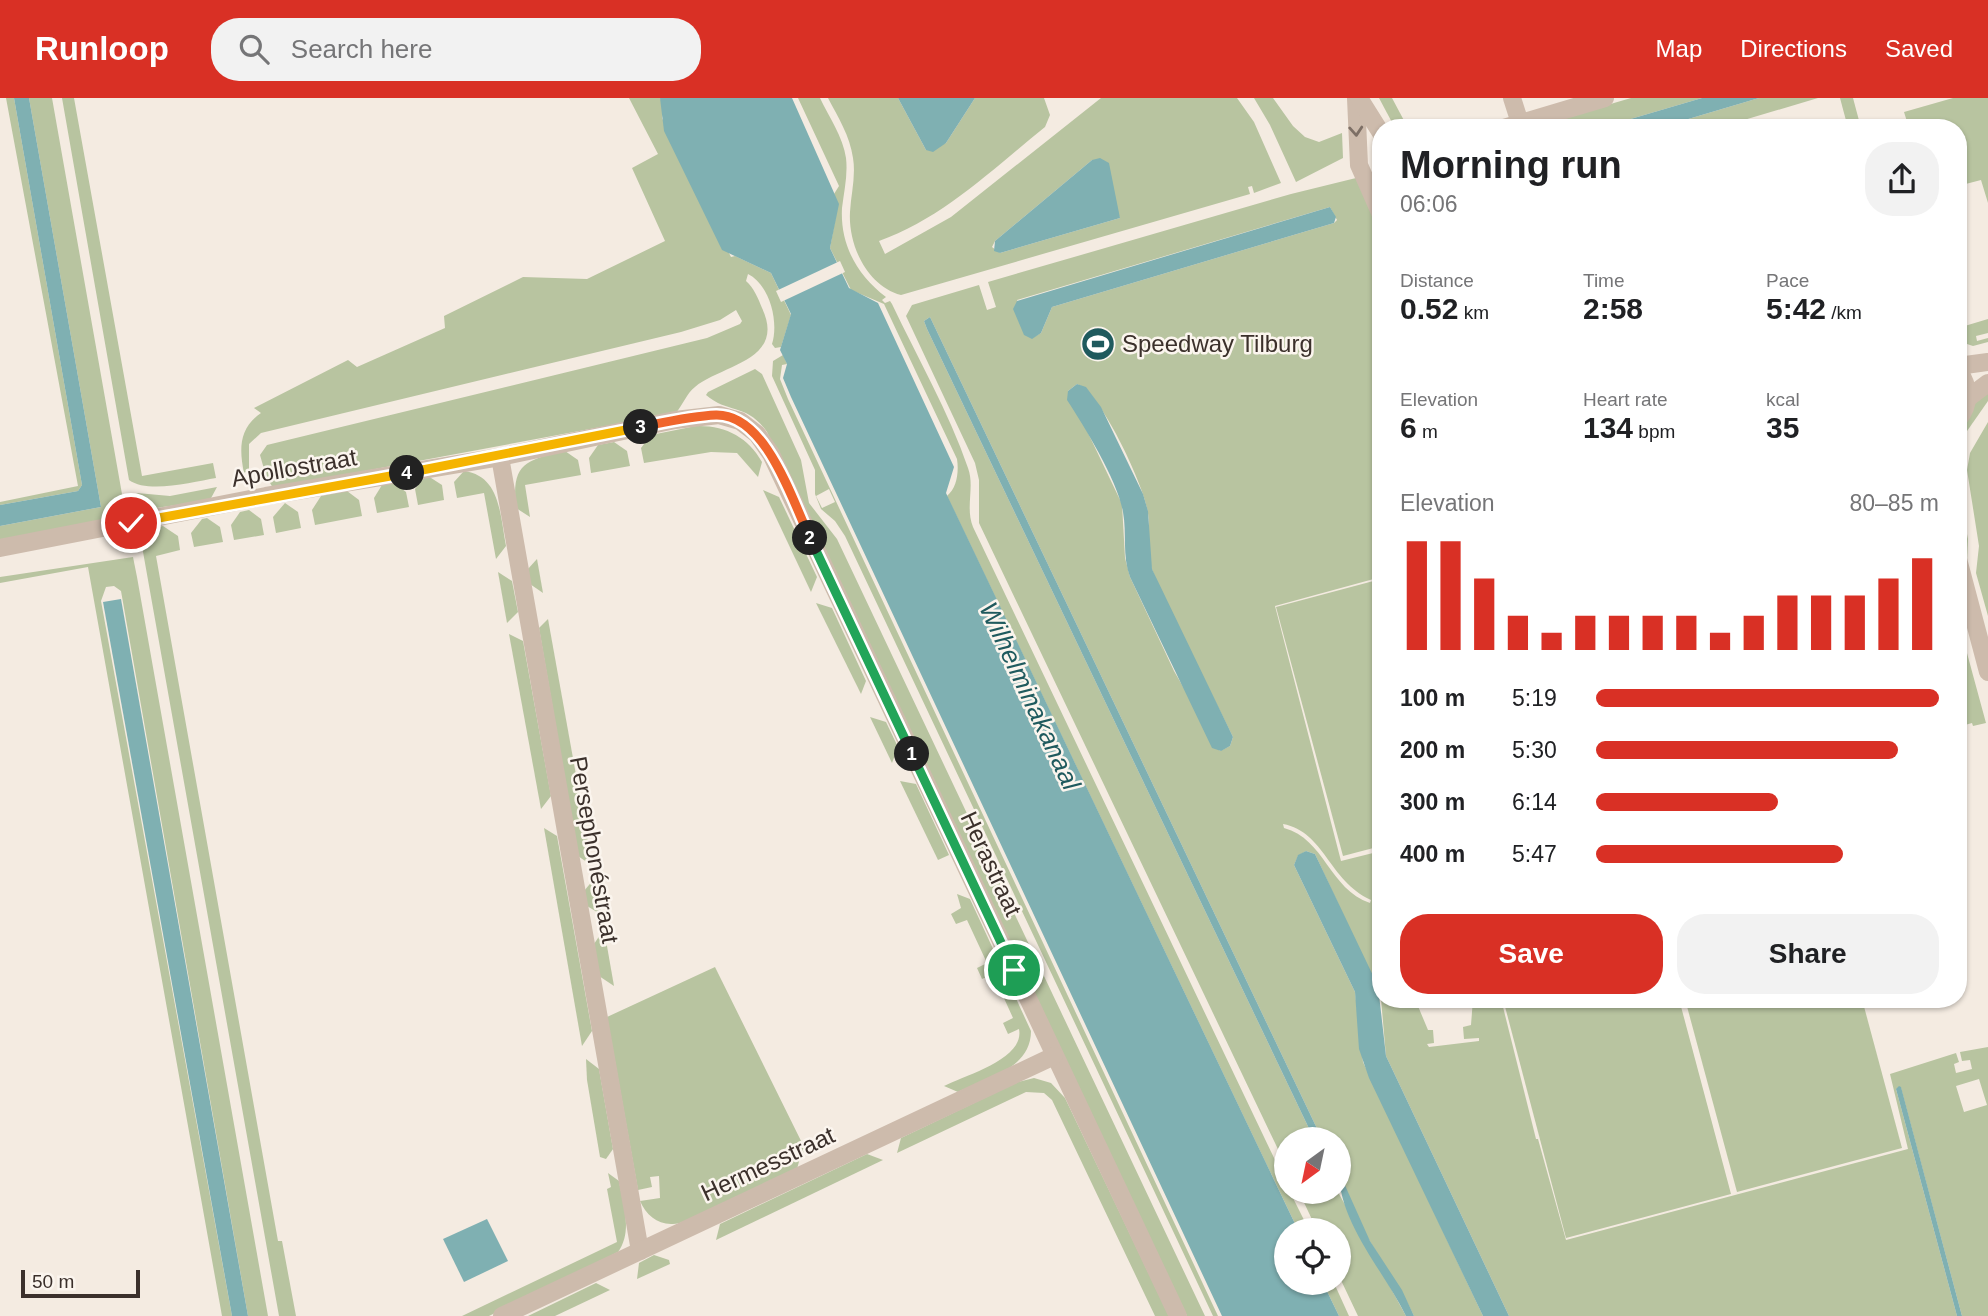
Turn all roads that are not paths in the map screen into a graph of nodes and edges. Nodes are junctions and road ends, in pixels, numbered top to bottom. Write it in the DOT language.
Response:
graph roads {
  1 [pos="1357,98"];
  2 [pos="1513,98"];
  3 [pos="1605,98"];
  4 [pos="1512,119"];
  5 [pos="1533,119"];
  6 [pos="1372,120"];
  7 [pos="1372,195"];
  8 [pos="1988,362"];
  9 [pos="1967,366"];
  10 [pos="1988,383"];
  11 [pos="1967,392"];
  12 [pos="1968,398"];
  13 [pos="757,434"];
  14 [pos="500,457"];
  15 [pos="0,548"];
  16 [pos="1967,593"];
  17 [pos="1988,672"];
  18 [pos="1054,1056"];
  19 [pos="640,1251"];
  20 [pos="502,1316"];
  21 [pos="1178,1316"];
  1 -- 6 [label="street"];
  1 -- 7 [label="street, one-way"];
  2 -- 4 [label="street"];
  3 -- 5 [label="street"];
  8 -- 9 [label="street"];
  10 -- 12 [label="street"];
  11 -- 12 [label="street"];
  13 -- 14 [label="street, Apollostraat"];
  13 -- 18 [label="street, Herastraat"];
  14 -- 15 [label="street, Apollostraat"];
  14 -- 19 [label="street, Persephonéstraat"];
  16 -- 17 [label="street"];
  18 -- 19 [label="street, Hermesstraat"];
  18 -- 21 [label="street, Herastraat"];
  19 -- 20 [label="street, Hermesstraat"];
}
